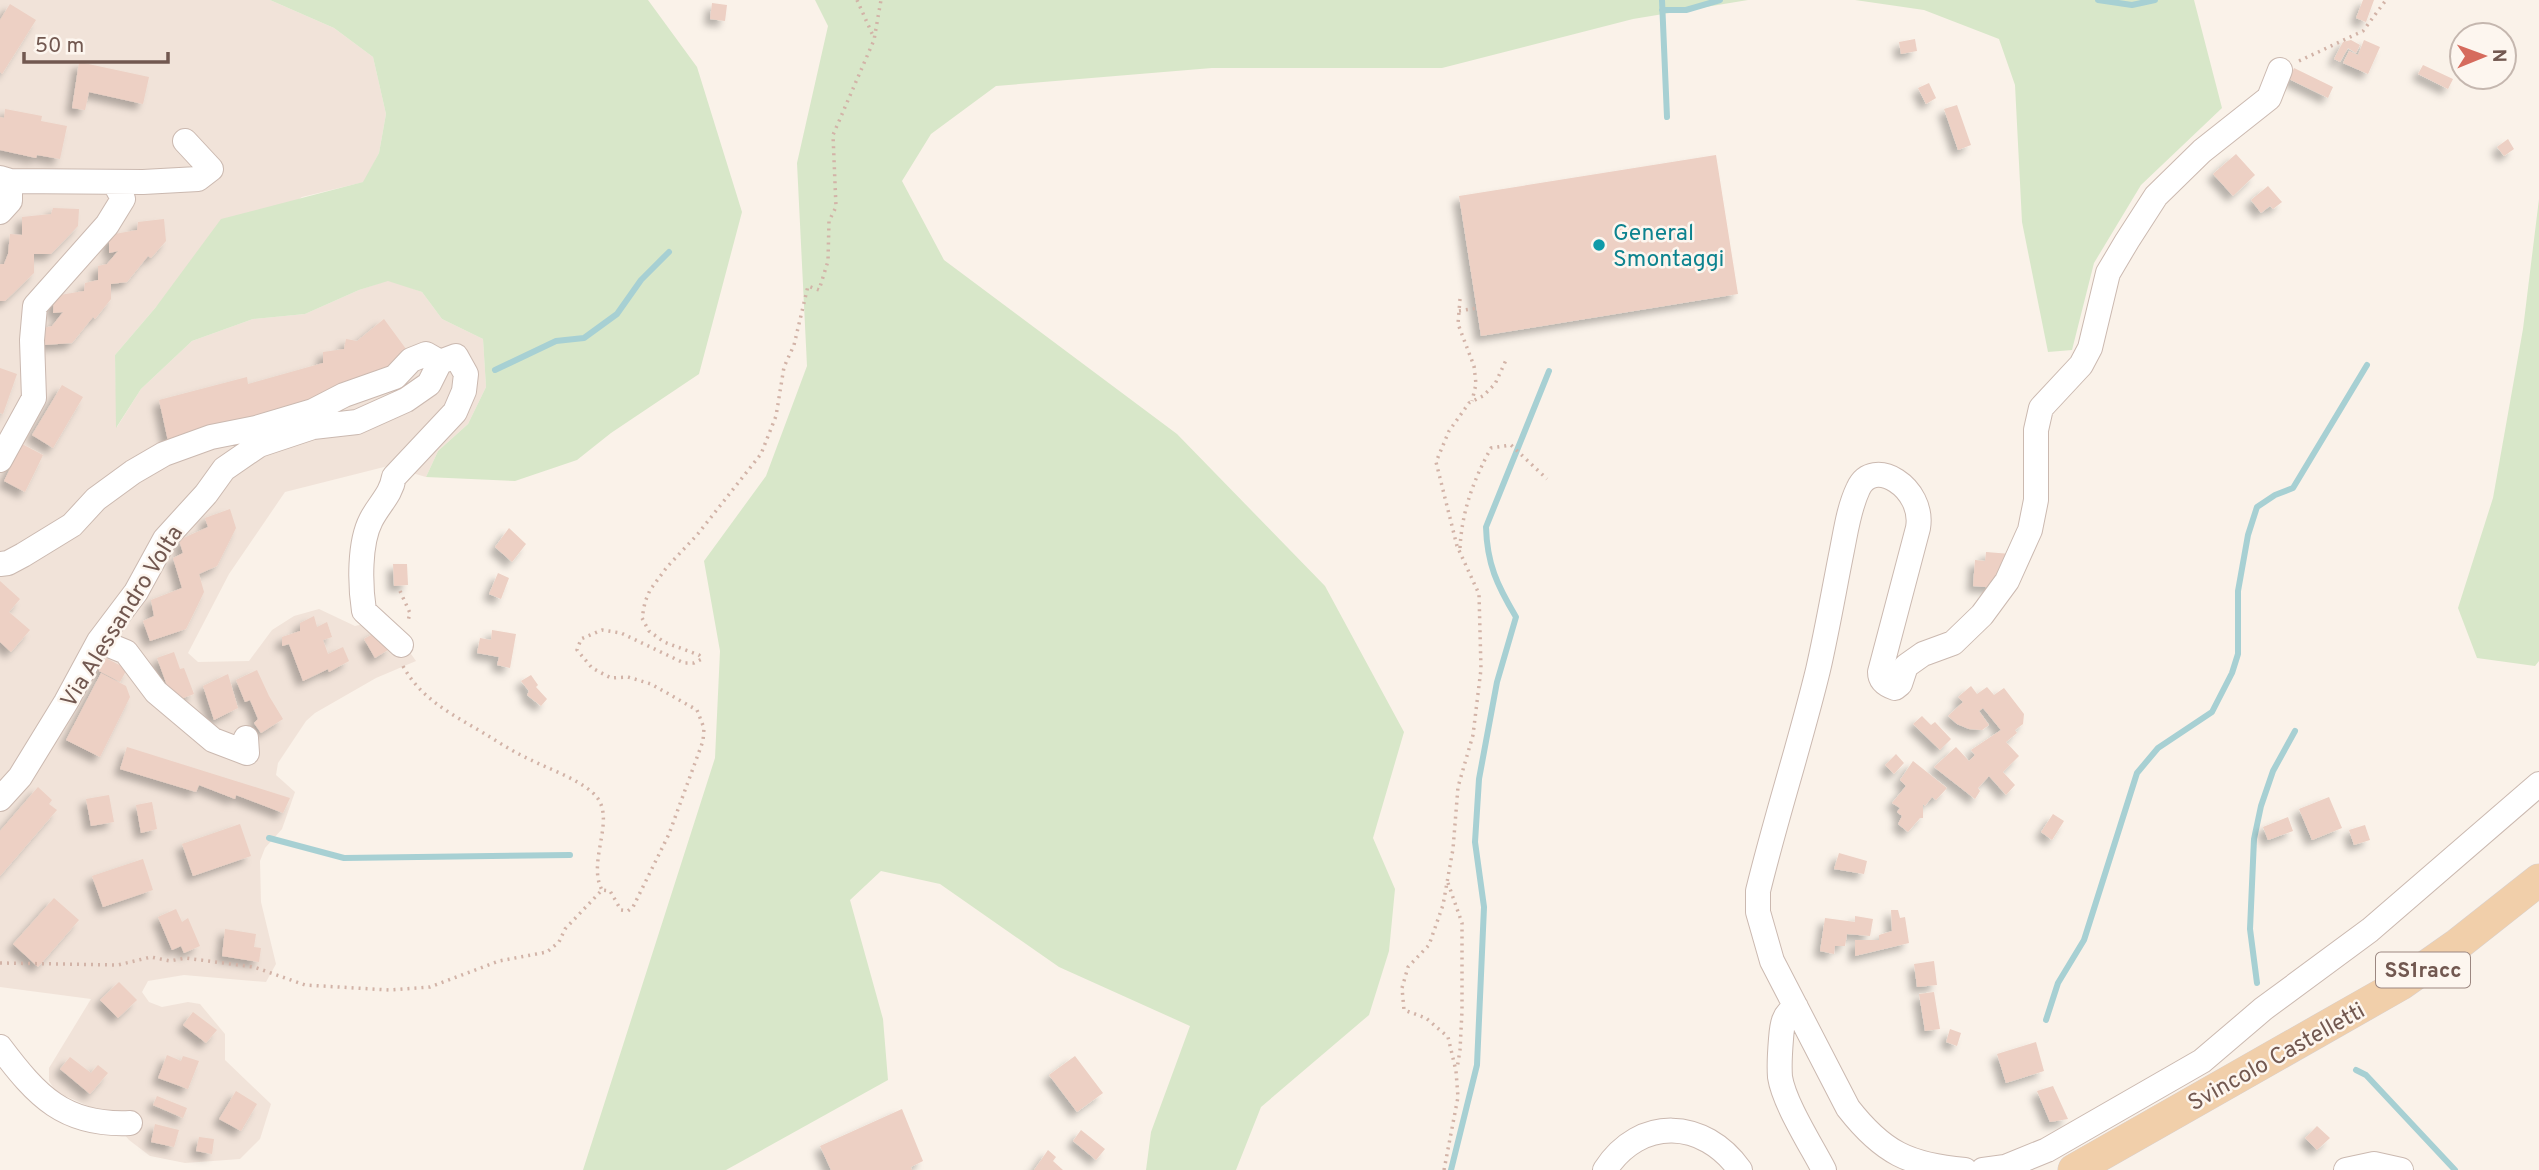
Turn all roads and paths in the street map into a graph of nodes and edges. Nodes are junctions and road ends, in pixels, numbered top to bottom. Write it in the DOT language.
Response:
graph roads {
  1 [pos="857,0"];
  2 [pos="881,0"];
  3 [pos="2386,0"];
  4 [pos="874,40"];
  5 [pos="2280,70"];
  6 [pos="185,142"];
  7 [pos="5,180"];
  8 [pos="114,182"];
  9 [pos="0,212"];
  10 [pos="1460,299"];
  11 [pos="1477,308"];
  12 [pos="1459,311"];
  13 [pos="1507,358"];
  14 [pos="440,362"];
  15 [pos="1472,401"];
  16 [pos="0,460"];
  17 [pos="1547,479"];
  18 [pos="1459,550"];
  19 [pos="0,564"];
  20 [pos="400,591"];
  21 [pos="99,641"];
  22 [pos="401,645"];
  23 [pos="246,738"];
  24 [pos="2539,785"];
  25 [pos="0,799"];
  26 [pos="2539,880"];
  27 [pos="1448,881"];
  28 [pos="601,890"];
  29 [pos="0,963"];
  30 [pos="1796,1007"];
  31 [pos="0,1047"];
  32 [pos="1456,1071"];
  33 [pos="130,1123"];
  34 [pos="1444,1170"];
  35 [pos="1605,1170"];
  36 [pos="1740,1170"];
  37 [pos="1824,1170"];
  38 [pos="1965,1170"];
  39 [pos="1983,1170"];
  40 [pos="2074,1170"];
  41 [pos="2346,1170"];
  42 [pos="2401,1170"];
  1 -- 4 [label="path"];
  2 -- 4 [label="path"];
  3 -- 5 [label="path"];
  4 -- 28 [label="path"];
  5 -- 30 [label="street"];
  6 -- 8 [label="street"];
  7 -- 8 [label="street"];
  7 -- 9 [label="street"];
  8 -- 16 [label="street"];
  10 -- 12 [label="path"];
  11 -- 12 [label="path"];
  12 -- 15 [label="path"];
  13 -- 15 [label="path"];
  14 -- 19 [label="street"];
  14 -- 21 [label="street, Via Alessandro Volta"];
  14 -- 22 [label="street"];
  15 -- 18 [label="path"];
  17 -- 18 [label="path"];
  18 -- 27 [label="path"];
  20 -- 22 [label="path"];
  21 -- 23 [label="street"];
  21 -- 25 [label="street, Via Alessandro Volta"];
  22 -- 28 [label="path"];
  24 -- 39 [label="street"];
  26 -- 40 [label="main road, Svincolo Castelletti / SS1racc"];
  27 -- 32 [label="path"];
  27 -- 32 [label="path"];
  28 -- 29 [label="path"];
  30 -- 37 [label="street"];
  30 -- 38 [label="street"];
  31 -- 33 [label="street"];
  32 -- 34 [label="path"];
  35 -- 36 [label="street"];
  41 -- 42 [label="street"];
}
